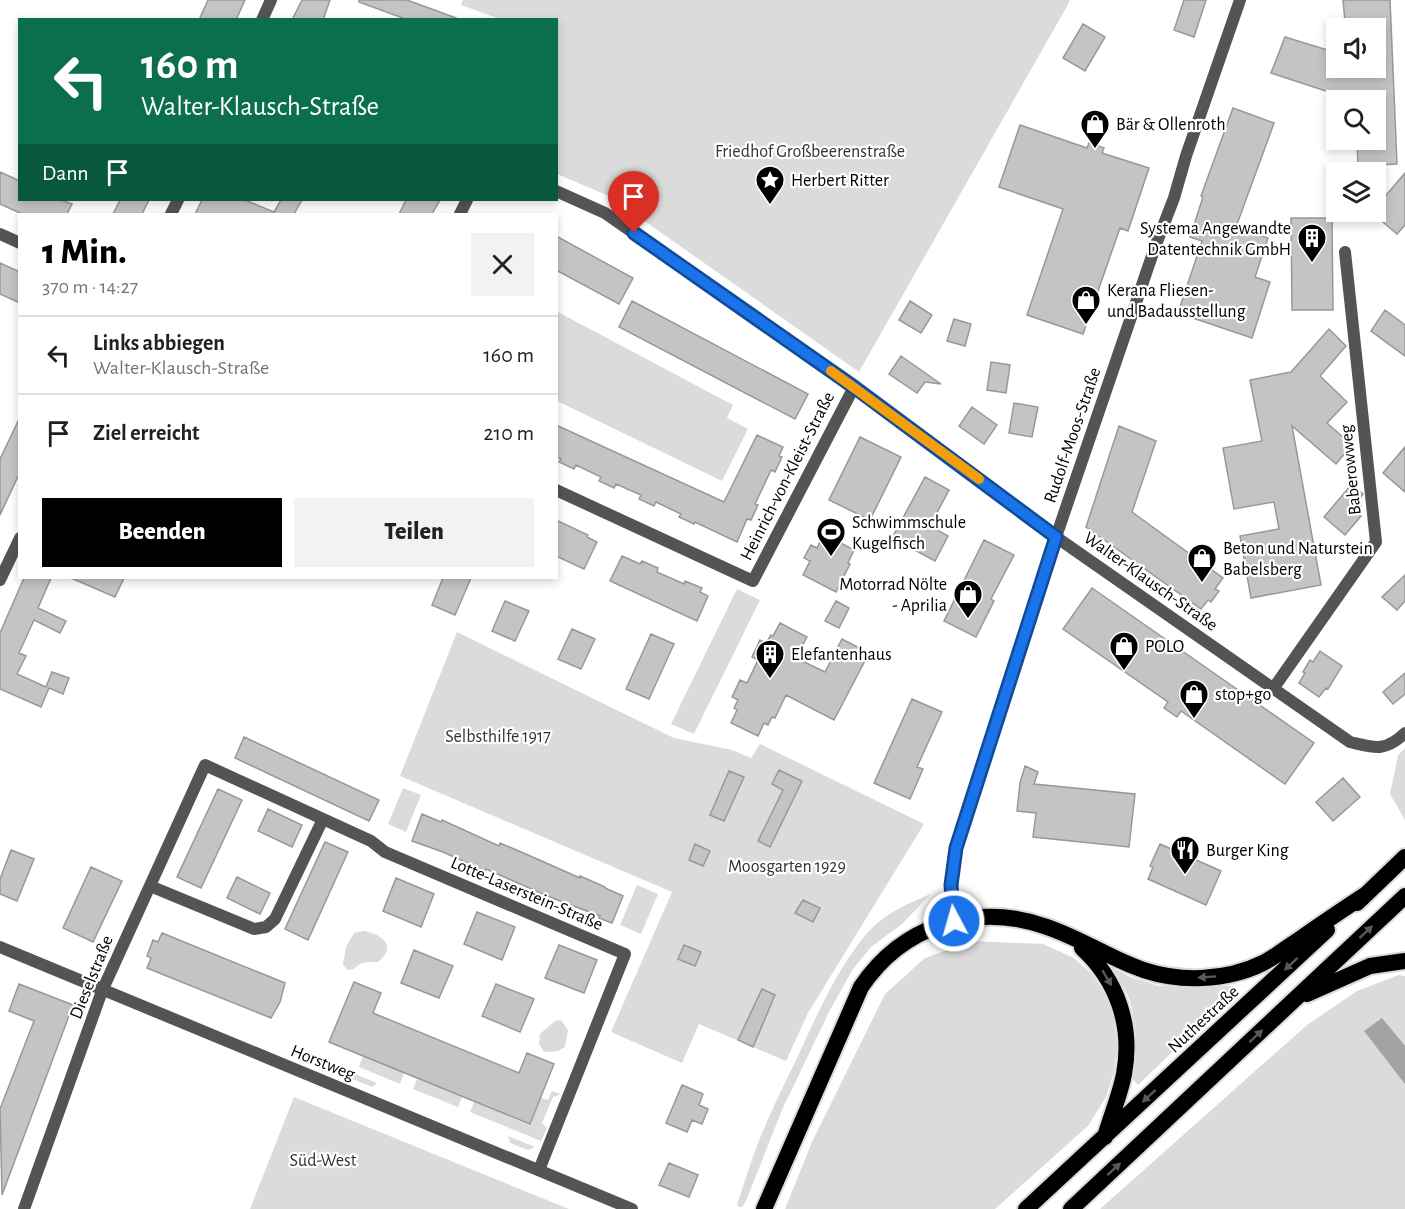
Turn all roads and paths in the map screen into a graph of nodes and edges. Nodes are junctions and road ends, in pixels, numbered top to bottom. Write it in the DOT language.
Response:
graph roads {
  1 [pos="271,0"];
  2 [pos="1240,0"];
  3 [pos="263,18"];
  4 [pos="558,192"];
  5 [pos="0,234"];
  6 [pos="18,242"];
  7 [pos="1345,252"];
  8 [pos="854,387"];
  9 [pos="558,491"];
  10 [pos="1056,537"];
  11 [pos="18,542"];
  12 [pos="0,580"];
  13 [pos="1273,689"];
  14 [pos="1405,733"];
  15 [pos="206,765"];
  16 [pos="323,819"];
  17 [pos="1405,857"];
  18 [pos="150,886"];
  19 [pos="1365,895"];
  20 [pos="1405,896"];
  21 [pos="954,921"];
  22 [pos="1067,936"];
  23 [pos="0,947"];
  24 [pos="1405,961"];
  25 [pos="102,991"];
  26 [pos="1293,1001"];
  27 [pos="1105,1137"];
  28 [pos="539,1170"];
  29 [pos="24,1209"];
  30 [pos="632,1209"];
  31 [pos="764,1209"];
  32 [pos="1026,1209"];
  33 [pos="1071,1209"];
  1 -- 3 [label="street"];
  2 -- 10 [label="street, Rudolf-Moos-Straße"];
  4 -- 8 [label="street, Walter-Klausch-Straße"];
  5 -- 6 [label="street"];
  7 -- 13 [label="street, Baberowweg"];
  8 -- 9 [label="street, Heinrich-von-Kleist-Straße"];
  8 -- 10 [label="street, Walter-Klausch-Straße"];
  10 -- 13 [label="street, Walter-Klausch-Straße"];
  10 -- 21 [label="street, Rudolf-Moos-Straße"];
  11 -- 12 [label="street"];
  13 -- 14 [label="street, Walter-Klausch-Straße"];
  15 -- 16 [label="street, Lotte-Laserstein-Straße"];
  15 -- 18 [label="street, Dieselstraße"];
  16 -- 18 [label="street"];
  16 -- 28 [label="street, Lotte-Laserstein-Straße"];
  17 -- 19 [label="highway, Nuthestraße"];
  18 -- 25 [label="street, Dieselstraße"];
  19 -- 22 [label="highway, one-way"];
  19 -- 27 [label="highway, Nuthestraße, one-way"];
  26 -- 20 [label="highway, one-way"];
  21 -- 22 [label="highway"];
  21 -- 31 [label="highway"];
  22 -- 27 [label="highway, one-way"];
  23 -- 25 [label="street, Horstweg"];
  24 -- 26 [label="highway"];
  25 -- 28 [label="street, Horstweg"];
  25 -- 29 [label="street, Dieselstraße"];
  33 -- 26 [label="highway, one-way"];
  27 -- 32 [label="highway, Nuthestraße"];
  28 -- 30 [label="street, Horstweg"];
}
